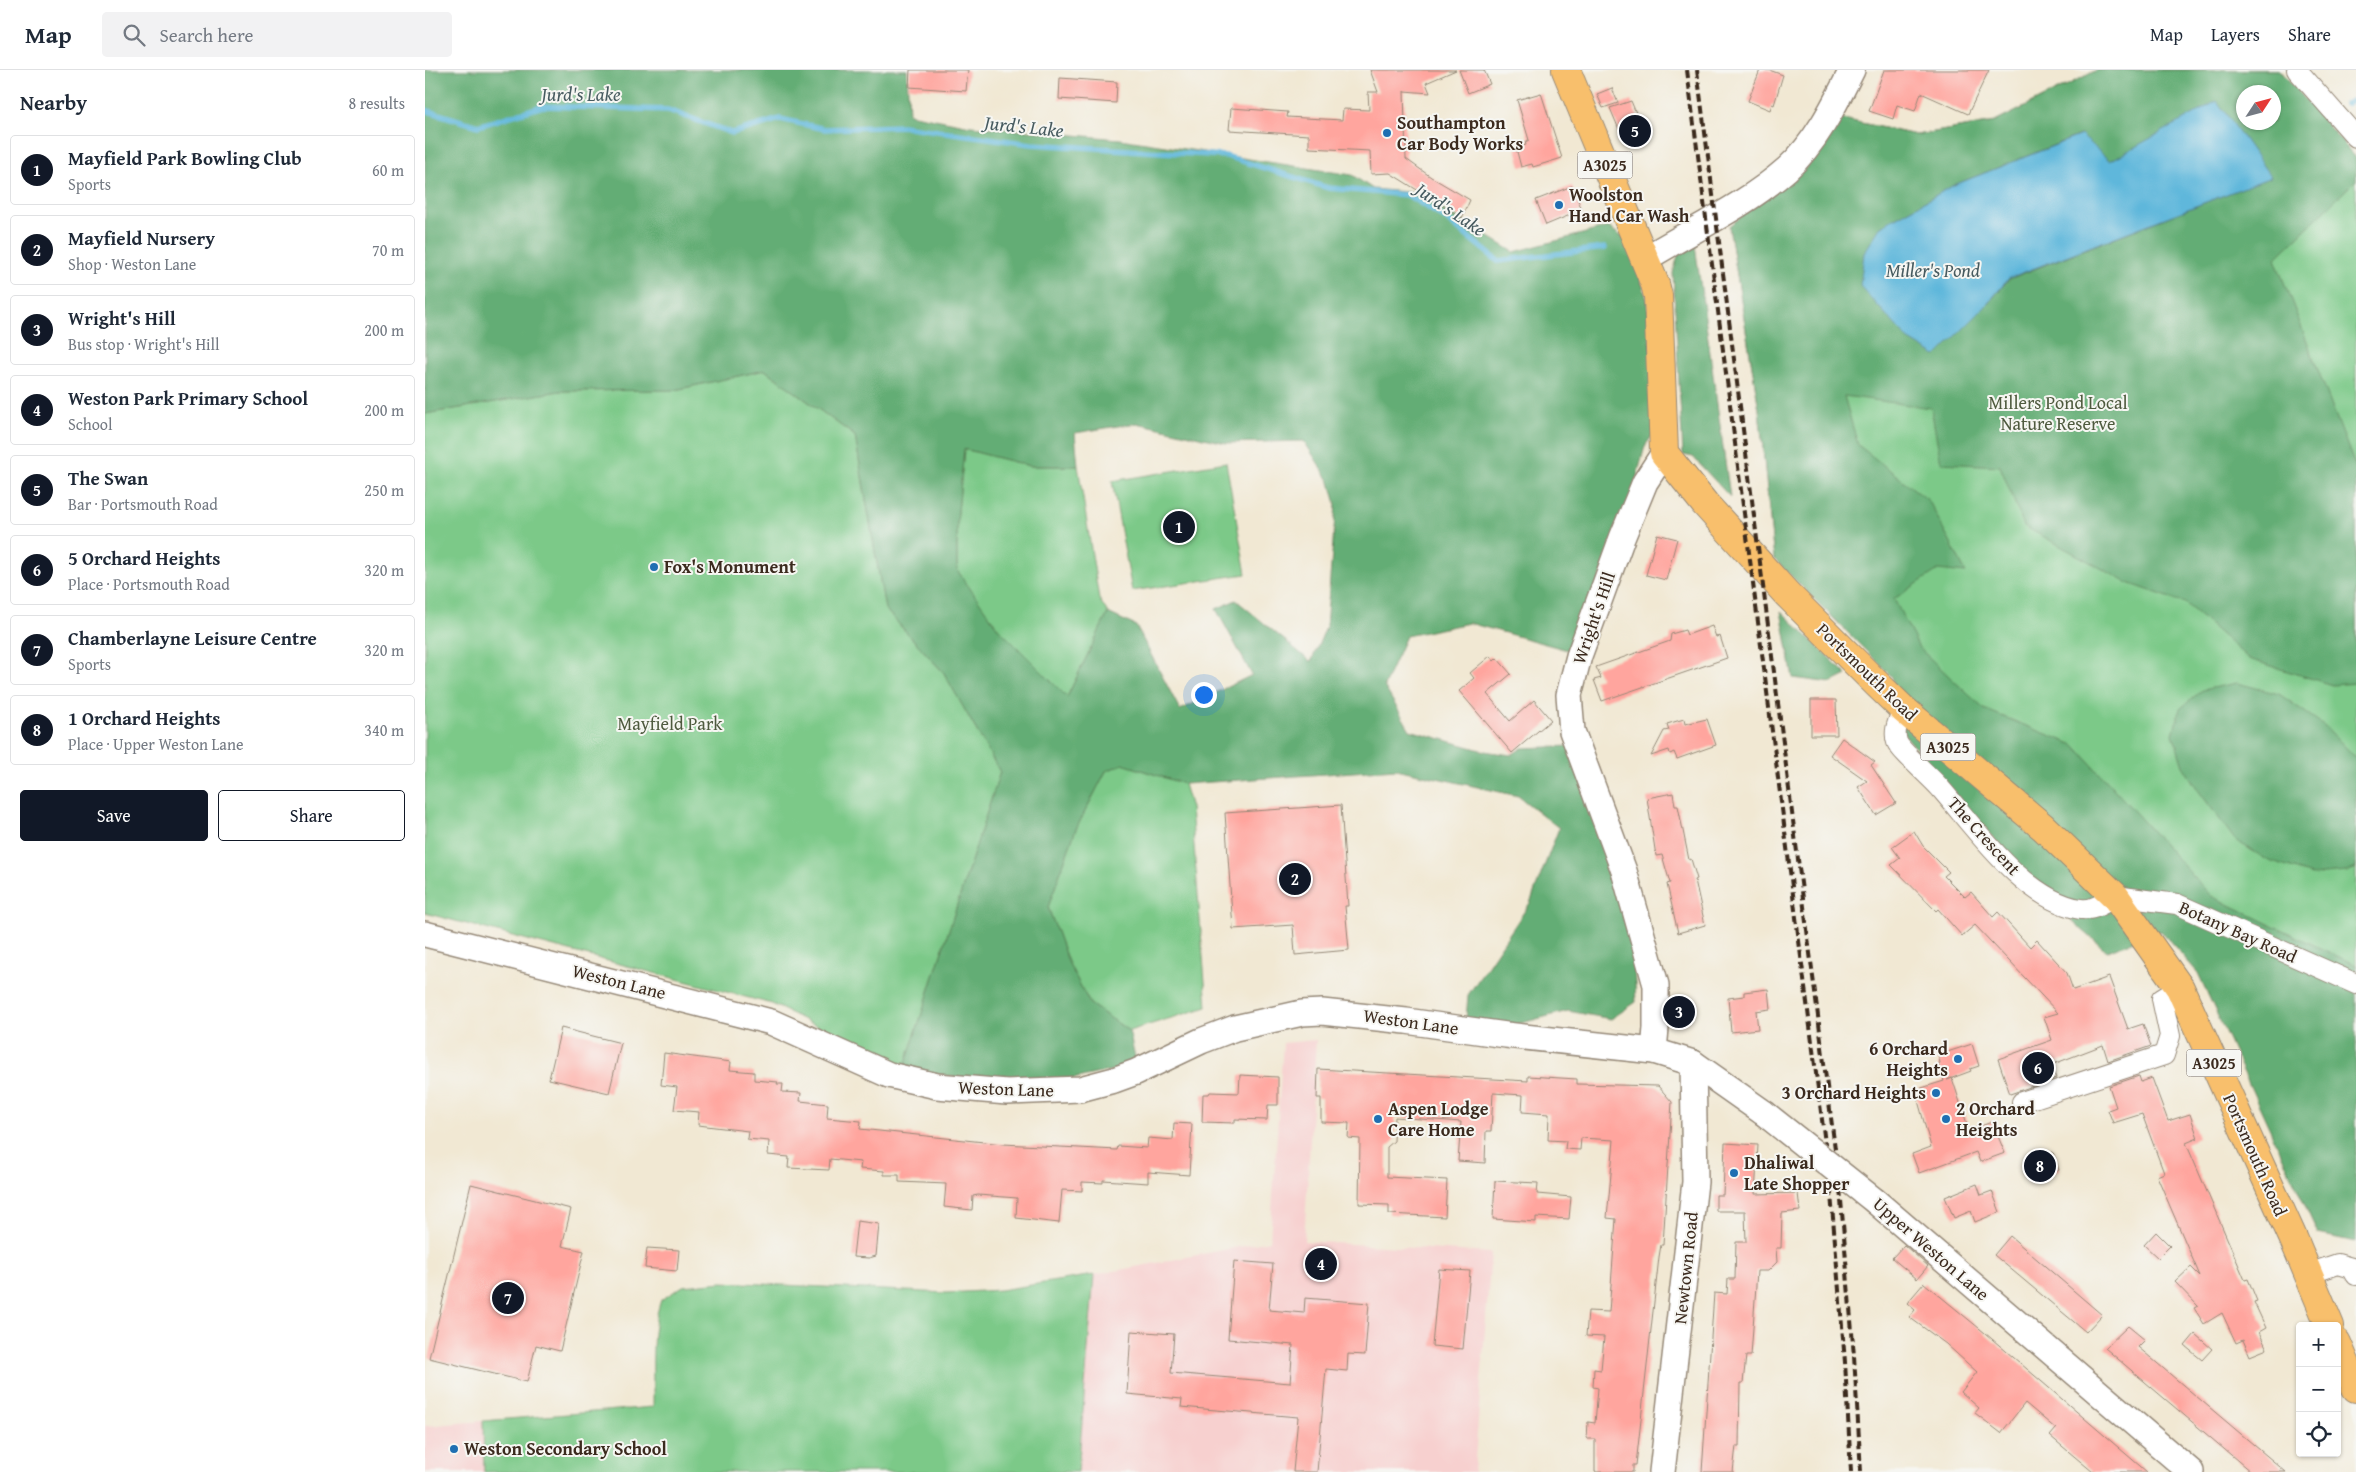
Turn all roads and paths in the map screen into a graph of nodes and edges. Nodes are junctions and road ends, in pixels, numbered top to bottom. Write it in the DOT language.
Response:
graph roads {
  1 [pos="1566,70"];
  2 [pos="1852,70"];
  3 [pos="2297,70"];
  4 [pos="2356,137"];
  5 [pos="1645,259"];
  6 [pos="1664,453"];
  7 [pos="1903,709"];
  8 [pos="2115,896"];
  9 [pos="425,934"];
  10 [pos="2356,984"];
  11 [pos="2180,988"];
  12 [pos="1654,1051"];
  13 [pos="1693,1063"];
  14 [pos="2022,1102"];
  15 [pos="2308,1274"];
  16 [pos="2356,1275"];
  17 [pos="2328,1322"];
  18 [pos="2341,1352"];
  19 [pos="2356,1388"];
  20 [pos="1662,1472"];
  21 [pos="2191,1472"];
  1 -- 5 [label="main road, A3025"];
  2 -- 5 [label="street"];
  3 -- 4 [label="street"];
  5 -- 6 [label="main road, A3025"];
  6 -- 7 [label="main road, Portsmouth Road / A3025"];
  6 -- 12 [label="street, Wright's Hill"];
  7 -- 8 [label="main road, Portsmouth Road / A3025"];
  7 -- 8 [label="street, The Crescent"];
  8 -- 10 [label="street, Botany Bay Road"];
  8 -- 11 [label="main road, Portsmouth Road / A3025"];
  9 -- 12 [label="street, Weston Lane"];
  11 -- 14 [label="street"];
  11 -- 15 [label="main road, Portsmouth Road / A3025"];
  12 -- 13 [label="street, Upper Weston Lane"];
  13 -- 20 [label="street, Newtown Road"];
  13 -- 21 [label="street, Upper Weston Lane, bridge"];
  15 -- 16 [label="street"];
  15 -- 17 [label="main road, Portsmouth Road / A3025"];
  18 -- 19 [label="main road"];
}
